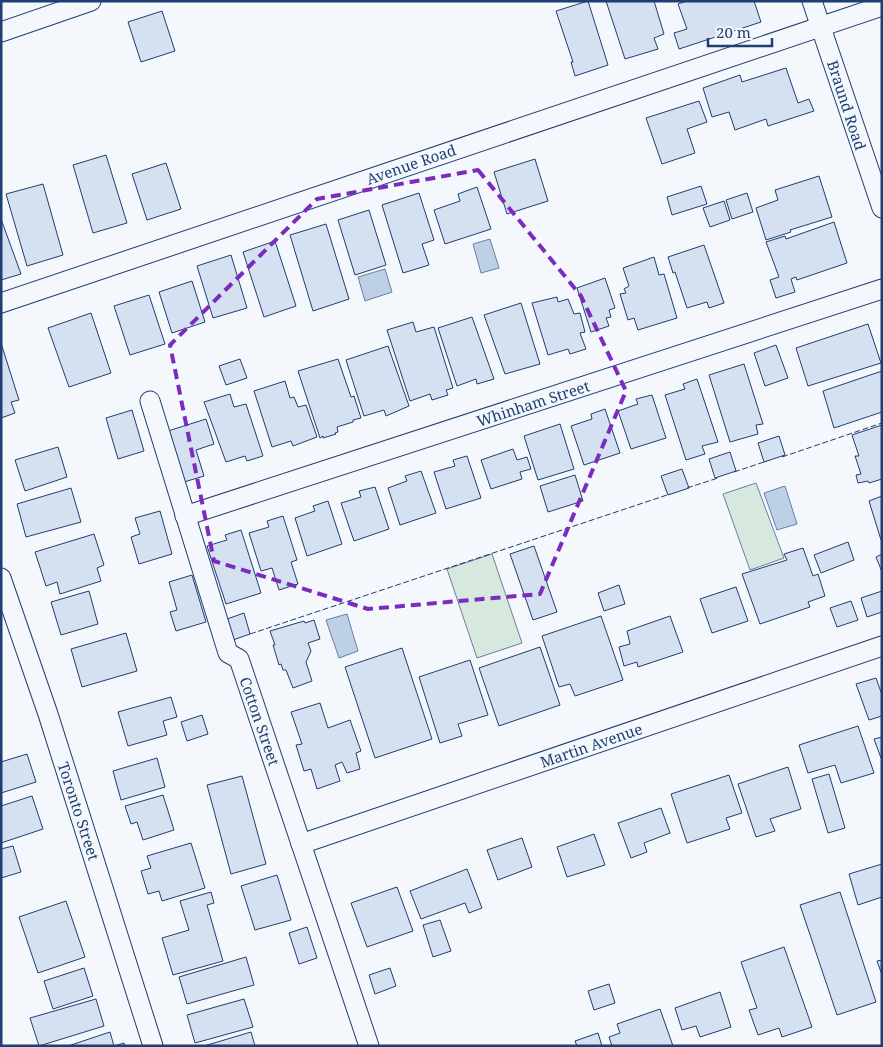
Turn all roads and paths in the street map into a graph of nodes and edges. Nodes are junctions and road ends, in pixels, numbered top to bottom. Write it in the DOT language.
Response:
graph roads {
  1 [pos="91,1"];
  2 [pos="812,1"];
  3 [pos="882,6"];
  4 [pos="821,26"];
  5 [pos="1,32"];
  6 [pos="882,208"];
  7 [pos="882,289"];
  8 [pos="1,303"];
  9 [pos="150,401"];
  10 [pos="185,516"];
  11 [pos="1,578"];
  12 [pos="882,646"];
  13 [pos="301,844"];
  14 [pos="153,1046"];
  15 [pos="368,1046"];
  1 -- 5 [label="street"];
  2 -- 4 [label="street, Braund Road"];
  3 -- 4 [label="street, Avenue Road"];
  4 -- 6 [label="street, Braund Road"];
  4 -- 8 [label="street, Avenue Road"];
  7 -- 10 [label="street, Whinham Street"];
  9 -- 10 [label="street, Cotton Street"];
  10 -- 13 [label="street, Cotton Street"];
  11 -- 14 [label="street, Toronto Street"];
  12 -- 13 [label="street, Martin Avenue"];
  13 -- 15 [label="street, Cotton Street"];
}
